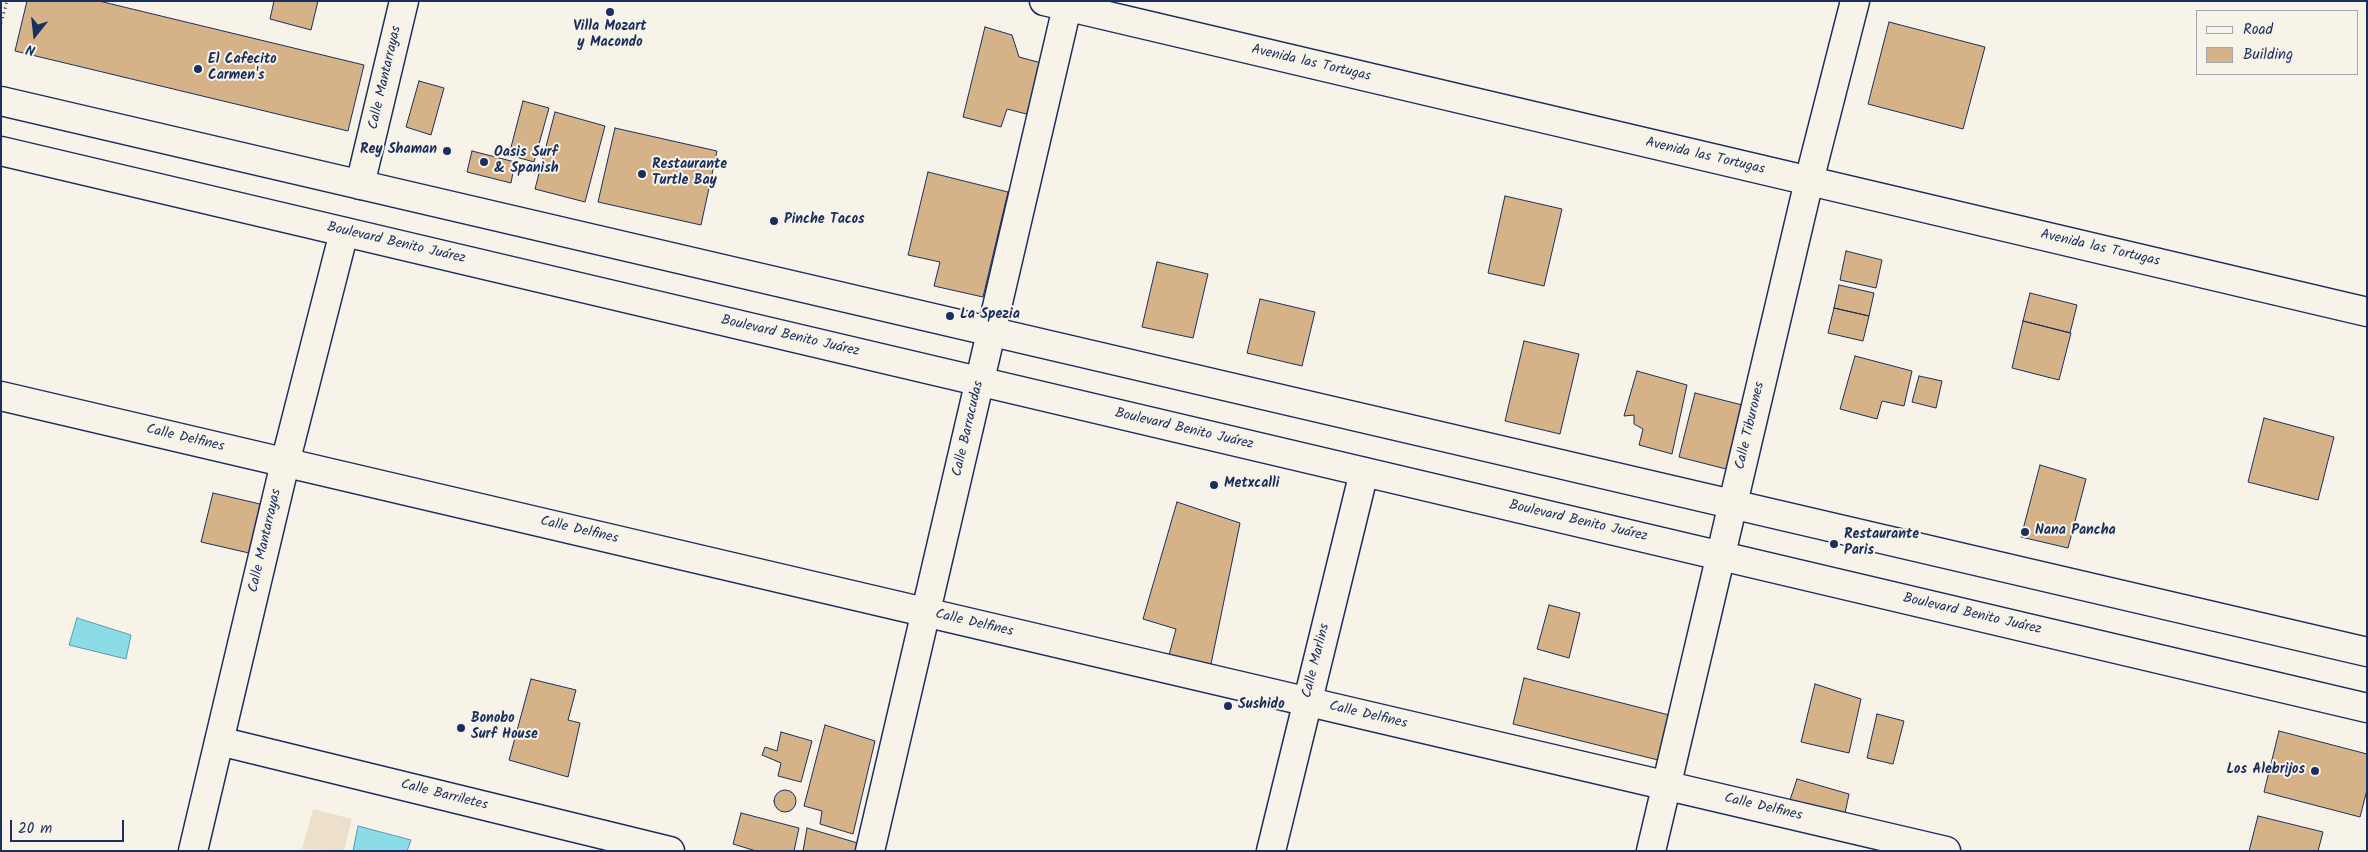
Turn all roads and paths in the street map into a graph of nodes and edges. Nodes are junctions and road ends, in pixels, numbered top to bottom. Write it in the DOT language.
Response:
graph roads {
  1 [pos="7,1"];
  2 [pos="404,1"];
  3 [pos="1855,1"];
  4 [pos="1056,4"];
  5 [pos="1,24"];
  6 [pos="1,101"];
  7 [pos="1,151"];
  8 [pos="1808,181"];
  9 [pos="360,185"];
  10 [pos="344,232"];
  11 [pos="2367,312"];
  12 [pos="991,332"];
  13 [pos="980,381"];
  14 [pos="1,396"];
  15 [pos="284,462"];
  16 [pos="1364,472"];
  17 [pos="1733,505"];
  18 [pos="1720,556"];
  19 [pos="926,612"];
  20 [pos="2367,652"];
  21 [pos="1308,702"];
  22 [pos="2367,708"];
  23 [pos="219,741"];
  24 [pos="1667,785"];
  25 [pos="193,851"];
  26 [pos="670,851"];
  27 [pos="870,851"];
  28 [pos="1271,851"];
  29 [pos="1651,851"];
  30 [pos="1946,851"];
  1 -- 5 [label="path"];
  2 -- 9 [label="street, Calle Mantarrayas"];
  3 -- 8 [label="street, Calle Tiburones"];
  4 -- 8 [label="street, Avenida las Tortugas"];
  4 -- 12 [label="street, Calle Barracudas"];
  6 -- 9 [label="street"];
  7 -- 10 [label="street, Boulevard Benito Juárez"];
  8 -- 11 [label="street, Avenida las Tortugas"];
  8 -- 17 [label="street, Calle Tiburones"];
  9 -- 12 [label="street"];
  10 -- 13 [label="street, Boulevard Benito Juárez"];
  10 -- 15 [label="street, Calle Mantarrayas"];
  12 -- 13 [label="street, Calle Barracudas"];
  12 -- 17 [label="street"];
  13 -- 16 [label="street, Boulevard Benito Juárez"];
  13 -- 19 [label="street, Calle Barracudas"];
  14 -- 15 [label="street, Calle Delfines"];
  15 -- 19 [label="street, Calle Delfines"];
  15 -- 23 [label="street, Calle Mantarrayas"];
  16 -- 18 [label="street, Boulevard Benito Juárez"];
  16 -- 21 [label="street, Calle Marlins"];
  17 -- 18 [label="street, Calle Tiburones"];
  17 -- 20 [label="street"];
  18 -- 22 [label="street, Boulevard Benito Juárez"];
  18 -- 24 [label="street, Calle Tiburones"];
  19 -- 21 [label="street, Calle Delfines"];
  19 -- 27 [label="street, Calle Barracudas"];
  21 -- 24 [label="street, Calle Delfines"];
  21 -- 28 [label="street, Calle Marlins"];
  23 -- 25 [label="street, Calle Mantarrayas"];
  23 -- 26 [label="street, Calle Barriletes"];
  24 -- 29 [label="street, Calle Tiburones"];
  24 -- 30 [label="street, Calle Delfines"];
}
